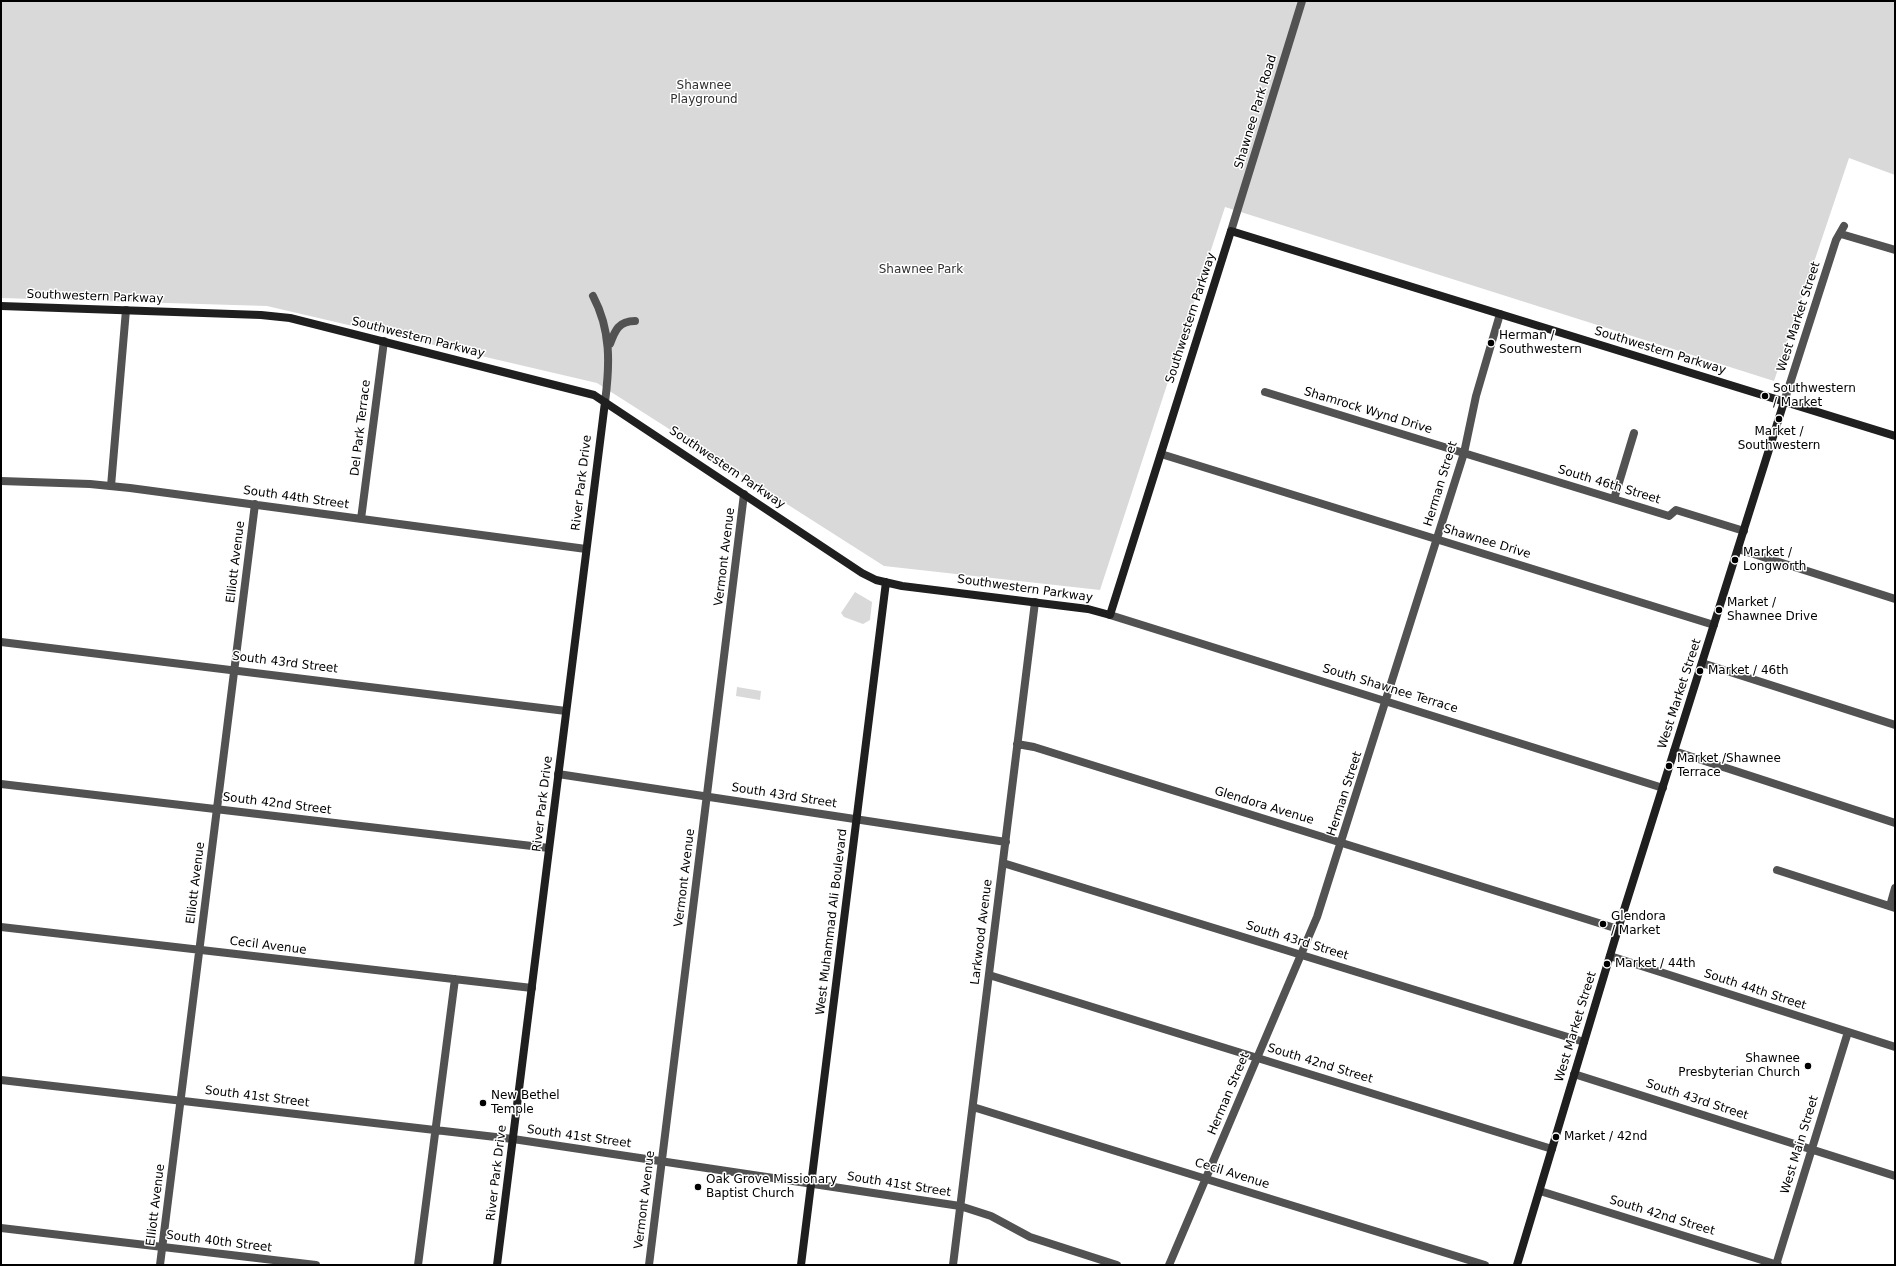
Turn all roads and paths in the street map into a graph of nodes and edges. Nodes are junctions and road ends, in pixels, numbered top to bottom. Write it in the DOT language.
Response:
graph roads {
  1 [pos="1302,1"];
  2 [pos="1231,231"];
  3 [pos="1895,250"];
  4 [pos="592,296"];
  5 [pos="1,306"];
  6 [pos="126,310"];
  7 [pos="1500,314"];
  8 [pos="634,321"];
  9 [pos="384,341"];
  10 [pos="609,346"];
  11 [pos="1265,392"];
  12 [pos="605,402"];
  13 [pos="1784,402"];
  14 [pos="1634,433"];
  15 [pos="1895,436"];
  16 [pos="1464,453"];
  17 [pos="1161,454"];
  18 [pos="1,481"];
  19 [pos="111,486"];
  20 [pos="744,494"];
  21 [pos="1614,499"];
  22 [pos="255,504"];
  23 [pos="361,518"];
  24 [pos="1744,531"];
  25 [pos="1437,539"];
  26 [pos="586,549"];
  27 [pos="1738,549"];
  28 [pos="886,582"];
  29 [pos="1895,599"];
  30 [pos="1035,602"];
  31 [pos="1110,615"];
  32 [pos="1714,625"];
  33 [pos="1,642"];
  34 [pos="1702,663"];
  35 [pos="234,669"];
  36 [pos="1387,701"];
  37 [pos="566,711"];
  38 [pos="1895,725"];
  39 [pos="1017,744"];
  40 [pos="1674,751"];
  41 [pos="558,774"];
  42 [pos="1,784"];
  43 [pos="1663,788"];
  44 [pos="708,796"];
  45 [pos="217,809"];
  46 [pos="857,819"];
  47 [pos="1895,823"];
  48 [pos="1006,842"];
  49 [pos="1342,843"];
  50 [pos="549,848"];
  51 [pos="1003,863"];
  52 [pos="1777,870"];
  53 [pos="1895,888"];
  54 [pos="1892,907"];
  55 [pos="1,927"];
  56 [pos="1618,928"];
  57 [pos="199,950"];
  58 [pos="1301,955"];
  59 [pos="1610,956"];
  60 [pos="989,975"];
  61 [pos="455,979"];
  62 [pos="532,988"];
  63 [pos="1848,1032"];
  64 [pos="1584,1042"];
  65 [pos="1895,1047"];
  66 [pos="1257,1058"];
  67 [pos="1574,1074"];
  68 [pos="1,1080"];
  69 [pos="181,1100"];
  70 [pos="973,1107"];
  71 [pos="436,1130"];
  72 [pos="513,1139"];
  73 [pos="1552,1149"];
  74 [pos="1812,1150"];
  75 [pos="662,1161"];
  76 [pos="1895,1176"];
  77 [pos="1206,1179"];
  78 [pos="811,1184"];
  79 [pos="1540,1191"];
  80 [pos="960,1206"];
  81 [pos="1,1228"];
  82 [pos="163,1247"];
  83 [pos="160,1265"];
  84 [pos="316,1265"];
  85 [pos="418,1265"];
  86 [pos="497,1265"];
  87 [pos="649,1265"];
  88 [pos="801,1265"];
  89 [pos="953,1265"];
  90 [pos="1118,1265"];
  91 [pos="1169,1265"];
  92 [pos="1485,1265"];
  93 [pos="1517,1265"];
  94 [pos="1777,1265"];
  1 -- 2 [label="street, Shawnee Park Road"];
  2 -- 7 [label="street, Southwestern Parkway"];
  2 -- 17 [label="street, Southwestern Parkway"];
  3 -- 13 [label="street, West Market Street"];
  4 -- 10 [label="street, River Park Drive"];
  5 -- 6 [label="street, Southwestern Parkway"];
  6 -- 9 [label="street, Southwestern Parkway"];
  6 -- 19 [label="street"];
  7 -- 13 [label="street, Southwestern Parkway"];
  7 -- 16 [label="street, Herman Street"];
  8 -- 10 [label="street, River Park Drive"];
  9 -- 12 [label="street, Southwestern Parkway"];
  9 -- 23 [label="street, Del Park Terrace"];
  10 -- 12 [label="street, River Park Drive"];
  11 -- 16 [label="street, Shamrock Wynd Drive"];
  12 -- 20 [label="street, Southwestern Parkway"];
  12 -- 26 [label="street, River Park Drive"];
  13 -- 15 [label="street, Southwestern Parkway"];
  13 -- 24 [label="street, West Market Street"];
  14 -- 21 [label="street"];
  16 -- 21 [label="street, South 46th Street"];
  16 -- 25 [label="street, Herman Street"];
  17 -- 25 [label="street, Shawnee Drive"];
  17 -- 31 [label="street, Southwestern Parkway"];
  18 -- 19 [label="street, South 44th Street"];
  19 -- 22 [label="street, South 44th Street"];
  20 -- 28 [label="street, Southwestern Parkway"];
  20 -- 44 [label="street, Vermont Avenue"];
  21 -- 24 [label="street, South 46th Street"];
  22 -- 23 [label="street, South 44th Street"];
  22 -- 35 [label="street, Elliott Avenue"];
  23 -- 26 [label="street, South 44th Street"];
  24 -- 27 [label="street, West Market Street"];
  25 -- 32 [label="street, Shawnee Drive"];
  25 -- 36 [label="street, Herman Street"];
  26 -- 37 [label="street, River Park Drive"];
  27 -- 29 [label="street"];
  27 -- 32 [label="street, West Market Street"];
  28 -- 30 [label="street, Southwestern Parkway"];
  28 -- 46 [label="street, West Muhammad Ali Boulevard"];
  30 -- 31 [label="street, Southwestern Parkway"];
  30 -- 39 [label="street, Larkwood Avenue"];
  31 -- 36 [label="street, South Shawnee Terrace"];
  32 -- 34 [label="street, West Market Street"];
  33 -- 35 [label="street, South 43rd Street"];
  34 -- 38 [label="street"];
  34 -- 40 [label="street, West Market Street"];
  35 -- 37 [label="street, South 43rd Street"];
  35 -- 45 [label="street, Elliott Avenue"];
  36 -- 43 [label="street, South Shawnee Terrace"];
  36 -- 49 [label="street, Herman Street"];
  37 -- 41 [label="street, River Park Drive"];
  39 -- 48 [label="street, Larkwood Avenue"];
  39 -- 49 [label="street, Glendora Avenue"];
  40 -- 43 [label="street, West Market Street"];
  40 -- 47 [label="street"];
  41 -- 44 [label="street, South 43rd Street"];
  41 -- 50 [label="street, River Park Drive"];
  42 -- 45 [label="street, South 42nd Street"];
  43 -- 56 [label="street, West Market Street"];
  44 -- 46 [label="street, South 43rd Street"];
  44 -- 75 [label="street, Vermont Avenue"];
  45 -- 50 [label="street, South 42nd Street"];
  45 -- 57 [label="street, Elliott Avenue"];
  46 -- 48 [label="street, South 43rd Street"];
  46 -- 78 [label="street, West Muhammad Ali Boulevard"];
  48 -- 51 [label="street, Larkwood Avenue"];
  49 -- 56 [label="street, Glendora Avenue"];
  49 -- 58 [label="street, Herman Street"];
  50 -- 62 [label="street, River Park Drive"];
  51 -- 58 [label="street, South 43rd Street"];
  51 -- 60 [label="street, Larkwood Avenue"];
  52 -- 54 [label="street"];
  53 -- 54 [label="street"];
  55 -- 57 [label="street, Cecil Avenue"];
  56 -- 59 [label="street, West Market Street"];
  57 -- 61 [label="street, Cecil Avenue"];
  57 -- 69 [label="street, Elliott Avenue"];
  58 -- 64 [label="street, South 43rd Street"];
  58 -- 66 [label="street, Herman Street"];
  59 -- 63 [label="street, South 44th Street"];
  59 -- 64 [label="street, West Market Street"];
  60 -- 66 [label="street, South 42nd Street"];
  60 -- 70 [label="street, Larkwood Avenue"];
  61 -- 62 [label="street, Cecil Avenue"];
  61 -- 71 [label="street"];
  62 -- 72 [label="street, River Park Drive"];
  63 -- 65 [label="street, South 44th Street"];
  63 -- 74 [label="street, West Main Street"];
  64 -- 67 [label="street, West Market Street"];
  66 -- 73 [label="street, South 42nd Street"];
  66 -- 77 [label="street, Herman Street"];
  67 -- 73 [label="street, West Market Street"];
  67 -- 74 [label="street, South 43rd Street"];
  68 -- 69 [label="street, South 41st Street"];
  69 -- 71 [label="street, South 41st Street"];
  69 -- 82 [label="street, Elliott Avenue"];
  70 -- 77 [label="street, Cecil Avenue"];
  70 -- 80 [label="street, Larkwood Avenue"];
  71 -- 72 [label="street, South 41st Street"];
  71 -- 85 [label="street"];
  72 -- 75 [label="street, South 41st Street"];
  72 -- 86 [label="street, River Park Drive"];
  73 -- 79 [label="street, West Market Street"];
  74 -- 76 [label="street, South 43rd Street"];
  74 -- 94 [label="street, West Main Street"];
  75 -- 78 [label="street, South 41st Street"];
  75 -- 87 [label="street, Vermont Avenue"];
  77 -- 91 [label="street, Herman Street"];
  77 -- 92 [label="street, Cecil Avenue"];
  78 -- 80 [label="street, South 41st Street"];
  78 -- 88 [label="street, West Muhammad Ali Boulevard"];
  79 -- 93 [label="street, West Market Street"];
  79 -- 94 [label="street, South 42nd Street"];
  80 -- 89 [label="street, Larkwood Avenue"];
  80 -- 90 [label="street, South 41st Street"];
  81 -- 82 [label="street, South 40th Street"];
  82 -- 83 [label="street, Elliott Avenue"];
  82 -- 84 [label="street, South 40th Street"];
}
